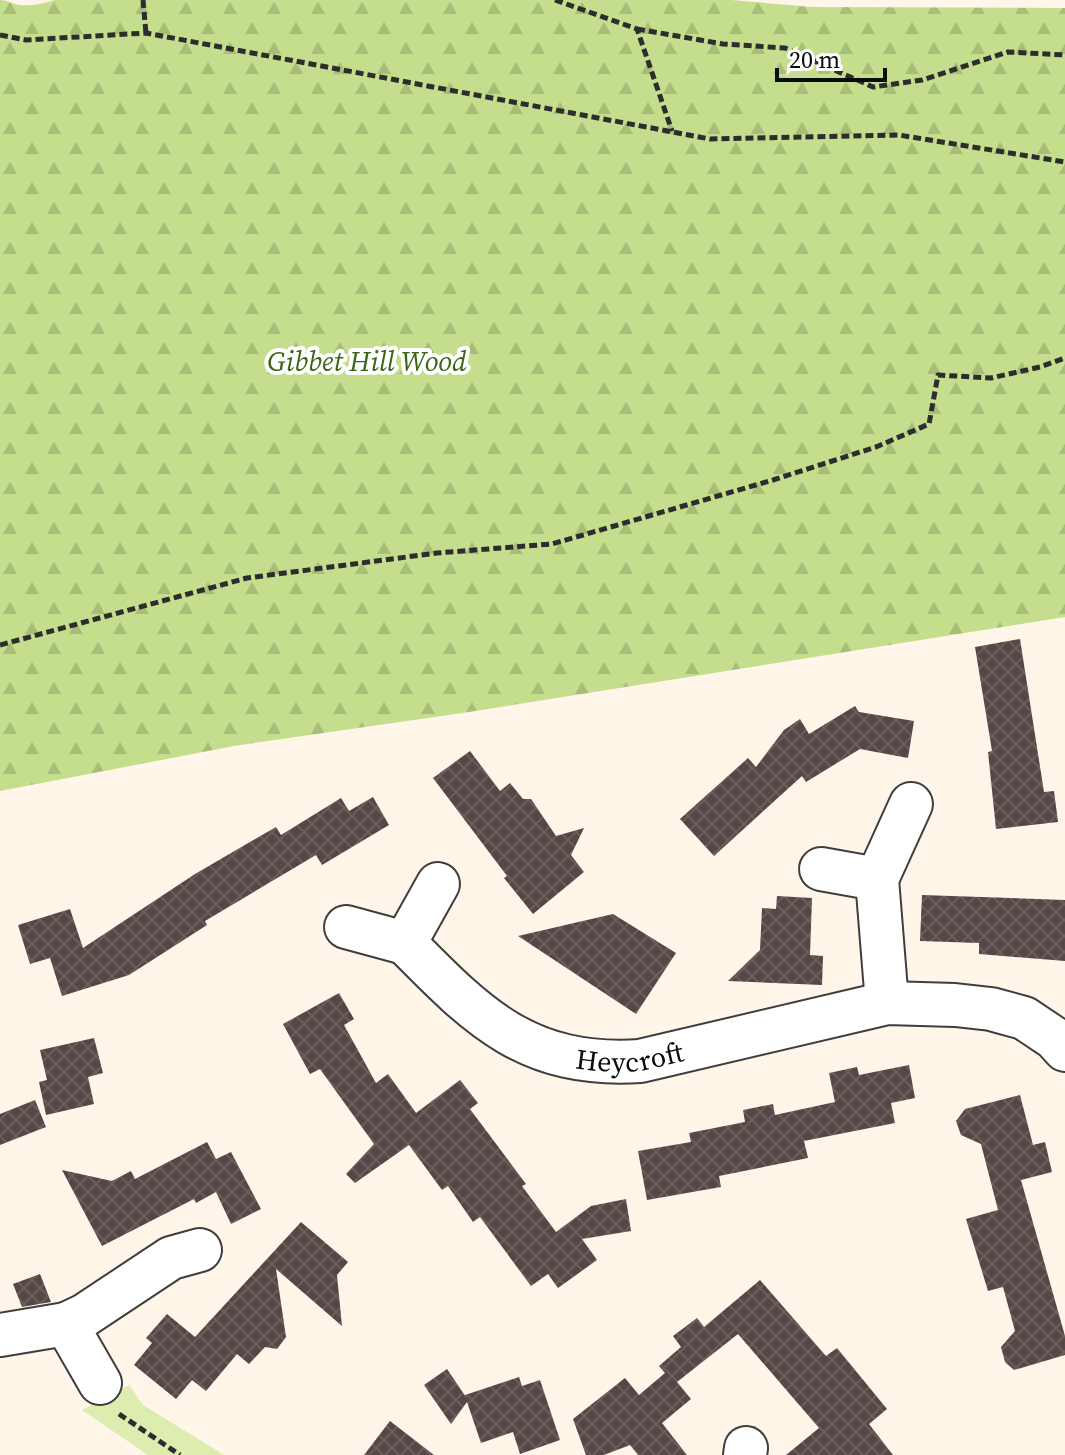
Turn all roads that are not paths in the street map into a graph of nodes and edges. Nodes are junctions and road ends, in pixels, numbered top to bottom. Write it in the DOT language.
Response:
graph roads {
  1 [pos="911,804"];
  2 [pos="821,869"];
  3 [pos="877,879"];
  4 [pos="438,884"];
  5 [pos="346,927"];
  6 [pos="405,943"];
  7 [pos="887,1003"];
  8 [pos="1065,1050"];
  9 [pos="200,1250"];
  10 [pos="66,1324"];
  11 [pos="0,1335"];
  12 [pos="100,1383"];
  1 -- 3 [label="street"];
  2 -- 3 [label="street"];
  3 -- 7 [label="street"];
  4 -- 6 [label="street"];
  5 -- 6 [label="street, Heycroft"];
  6 -- 7 [label="street, Heycroft"];
  7 -- 8 [label="street, Heycroft"];
  9 -- 10 [label="street"];
  10 -- 11 [label="street"];
  10 -- 12 [label="street"];
}
